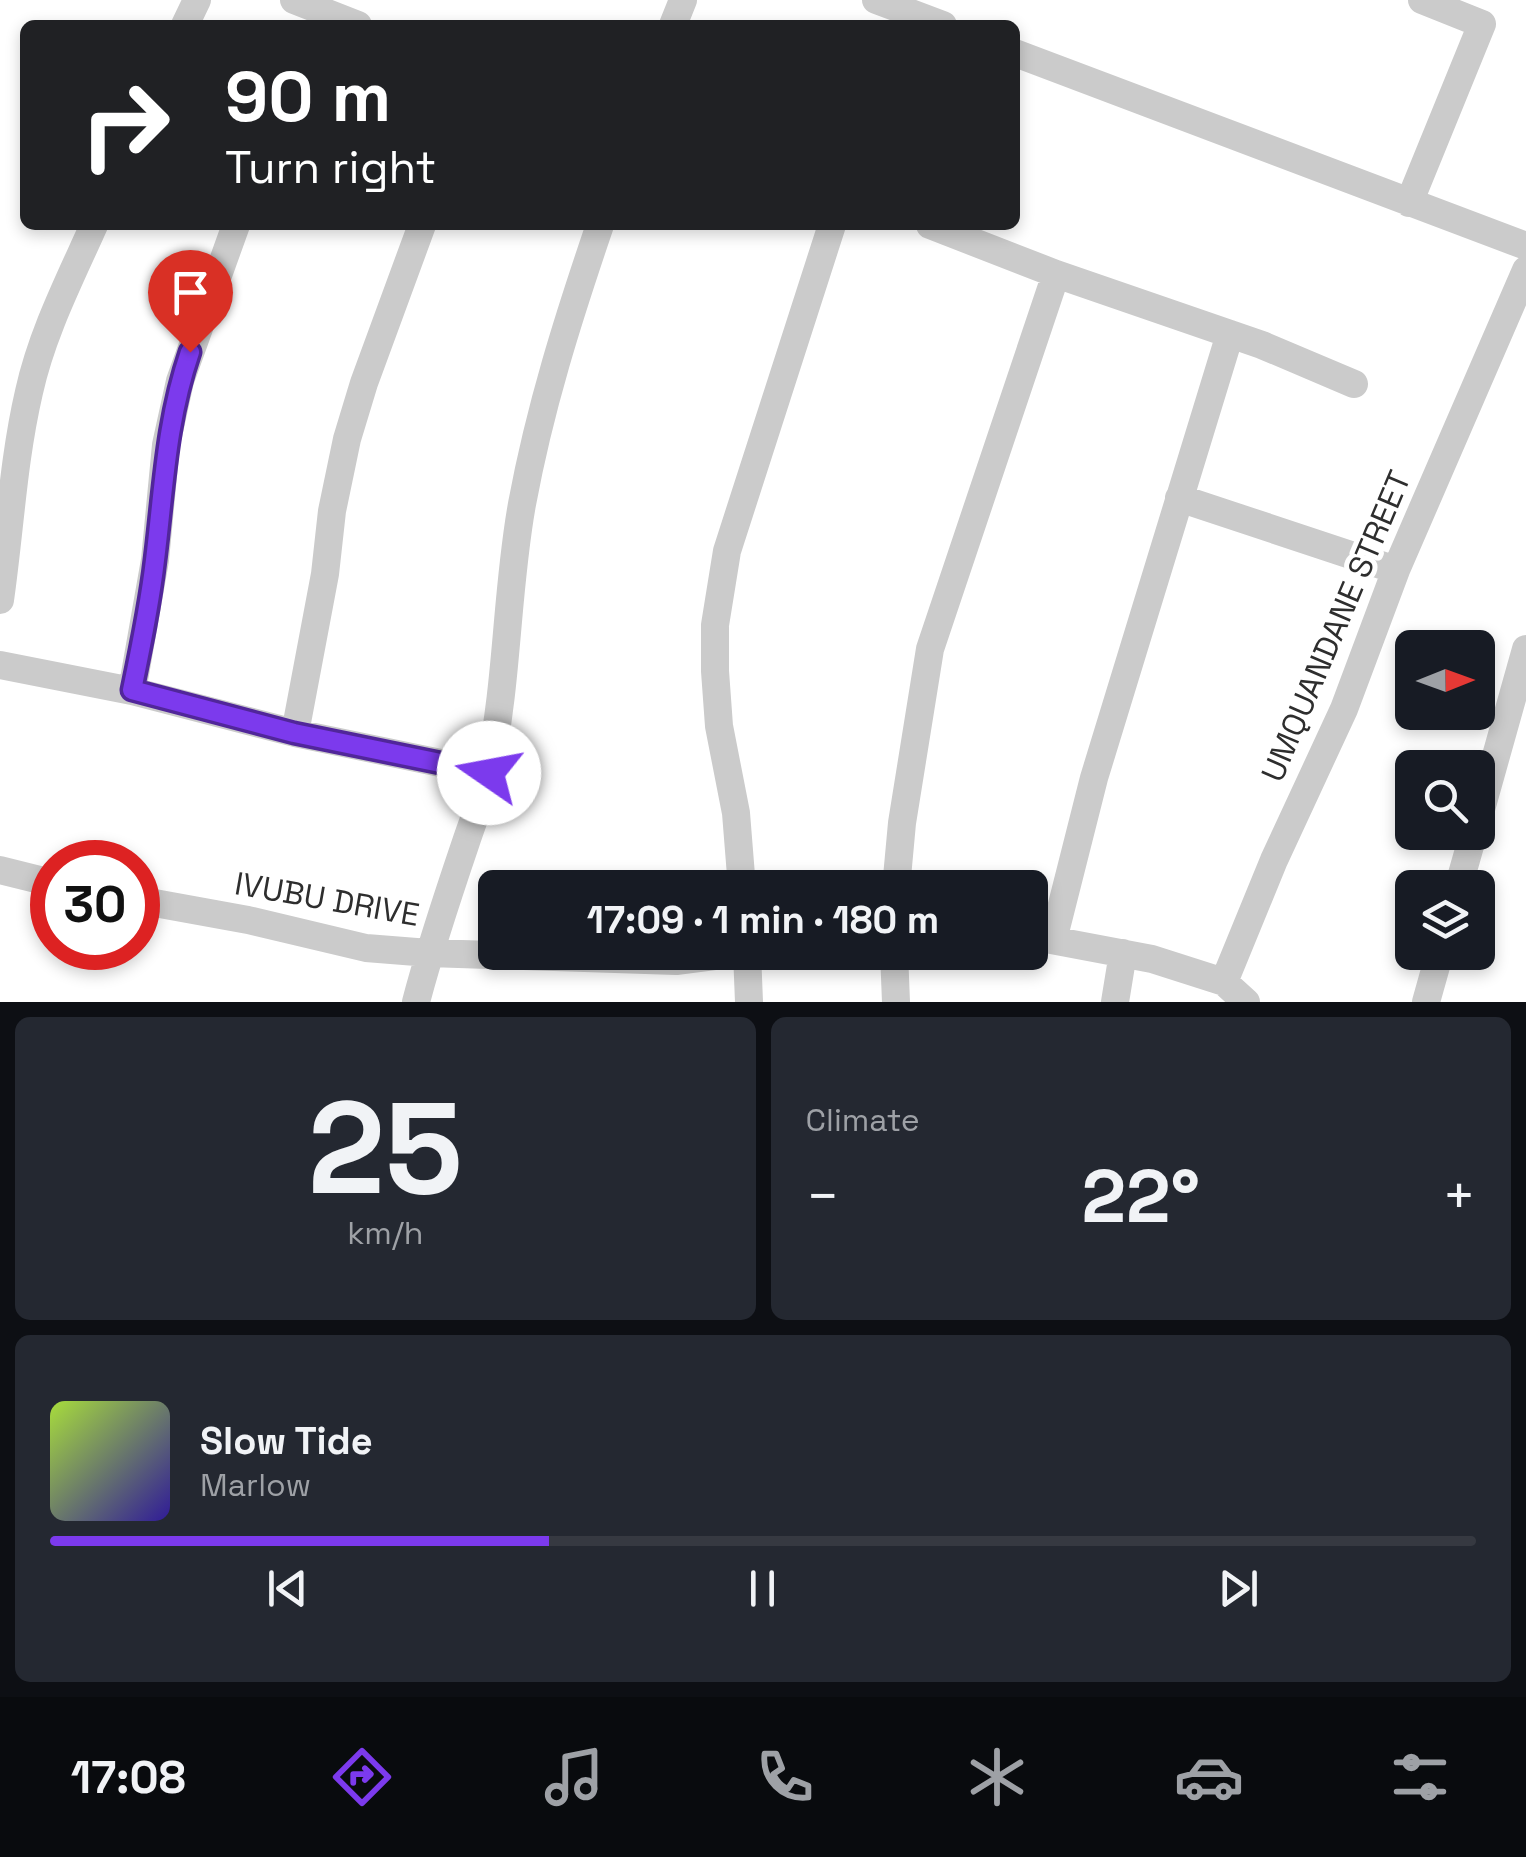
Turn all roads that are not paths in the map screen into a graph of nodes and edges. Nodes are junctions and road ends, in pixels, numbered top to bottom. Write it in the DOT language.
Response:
graph roads {
  1 [pos="1422,0"];
  2 [pos="892,8"];
  3 [pos="307,11"];
  4 [pos="1486,12"];
  5 [pos="340,20"];
  6 [pos="928,20"];
  7 [pos="1020,55"];
  8 [pos="1409,203"];
  9 [pos="92,230"];
  10 [pos="234,230"];
  11 [pos="420,230"];
  12 [pos="598,230"];
  13 [pos="830,230"];
  14 [pos="943,230"];
  15 [pos="1526,246"];
  16 [pos="1526,270"];
  17 [pos="1056,274"];
  18 [pos="1518,310"];
  19 [pos="1230,334"];
  20 [pos="1354,384"];
  21 [pos="1179,498"];
  22 [pos="1396,570"];
  23 [pos="0,600"];
  24 [pos="1526,649"];
  25 [pos="0,665"];
  26 [pos="132,690"];
  27 [pos="294,733"];
  28 [pos="1495,759"];
  29 [pos="489,773"];
  30 [pos="0,870"];
  31 [pos="741,870"];
  32 [pos="898,870"];
  33 [pos="30,878"];
  34 [pos="160,904"];
  35 [pos="1048,920"];
  36 [pos="1048,939"];
  37 [pos="428,954"];
  38 [pos="1123,954"];
  39 [pos="478,955"];
  40 [pos="747,970"];
  41 [pos="895,970"];
  42 [pos="1435,970"];
  43 [pos="1224,982"];
  44 [pos="416,1002"];
  45 [pos="749,1002"];
  46 [pos="896,1002"];
  47 [pos="1115,1002"];
  48 [pos="1246,1002"];
  49 [pos="1426,1002"];
  1 -- 4 [label="street"];
  2 -- 6 [label="street"];
  3 -- 5 [label="street"];
  4 -- 8 [label="street"];
  7 -- 8 [label="street"];
  8 -- 15 [label="street"];
  9 -- 23 [label="street"];
  10 -- 26 [label="street"];
  11 -- 27 [label="street"];
  12 -- 29 [label="street"];
  13 -- 31 [label="street"];
  14 -- 17 [label="street"];
  16 -- 18 [label="street, UMQUANDANE STREET"];
  17 -- 19 [label="street"];
  17 -- 32 [label="street"];
  18 -- 22 [label="street, UMQUANDANE STREET"];
  19 -- 20 [label="street"];
  19 -- 21 [label="street"];
  21 -- 22 [label="street"];
  21 -- 35 [label="street"];
  22 -- 43 [label="street, UMQUANDANE STREET"];
  24 -- 28 [label="street"];
  25 -- 26 [label="street"];
  26 -- 27 [label="street"];
  27 -- 29 [label="street"];
  29 -- 37 [label="street"];
  30 -- 33 [label="street"];
  34 -- 37 [label="street, IVUBU DRIVE"];
  36 -- 38 [label="street"];
  37 -- 39 [label="street, IVUBU DRIVE"];
  37 -- 44 [label="street"];
  38 -- 43 [label="street"];
  38 -- 47 [label="street"];
  40 -- 45 [label="street"];
  41 -- 46 [label="street"];
  42 -- 49 [label="street"];
  43 -- 48 [label="street"];
}
